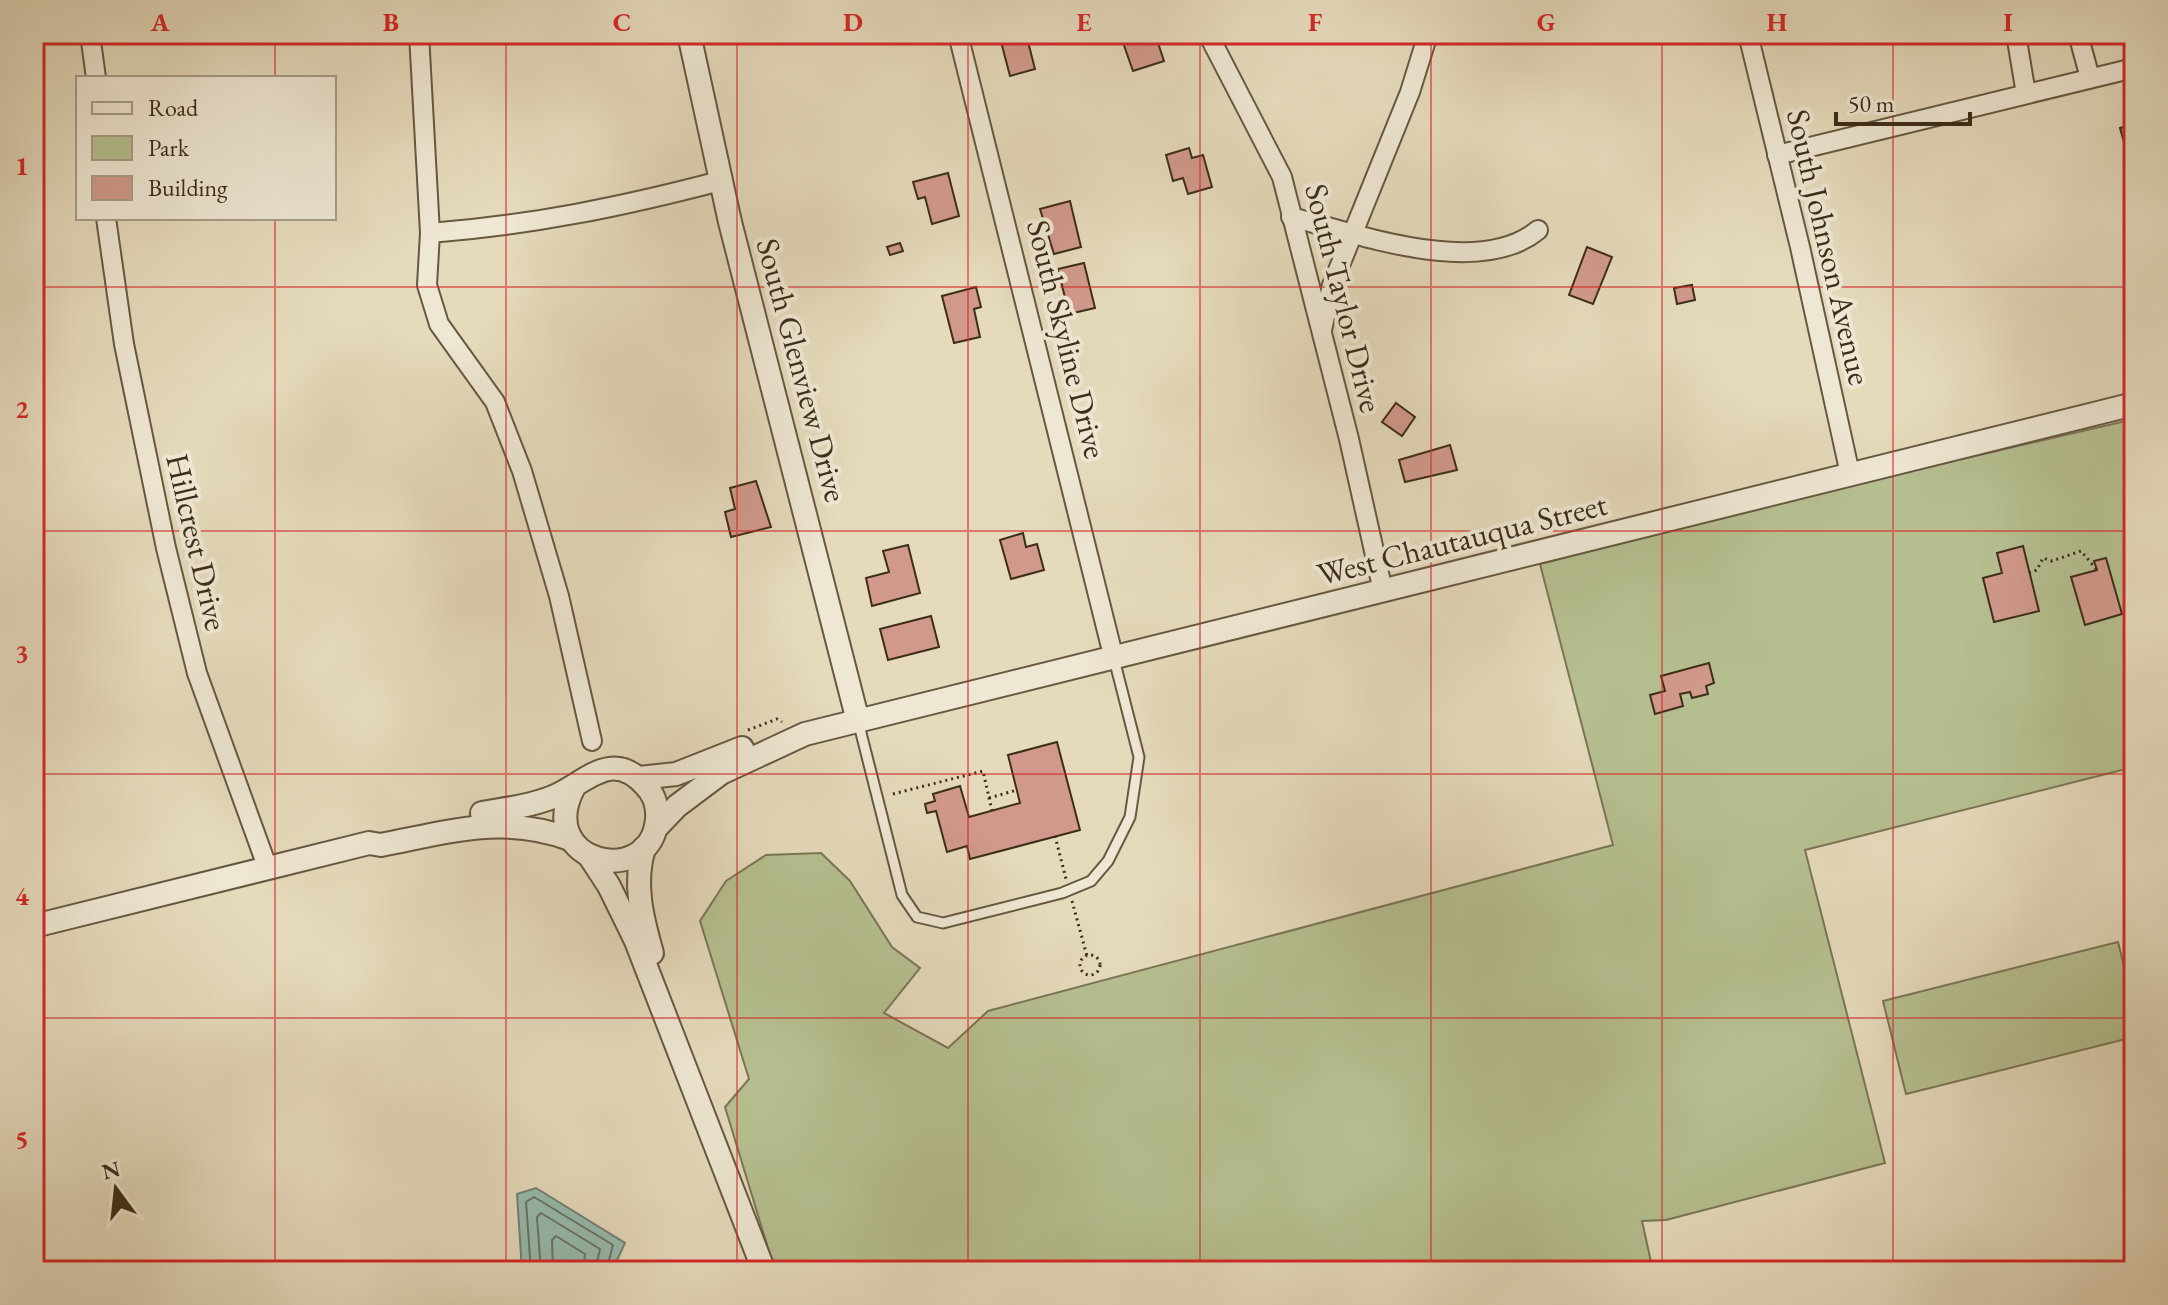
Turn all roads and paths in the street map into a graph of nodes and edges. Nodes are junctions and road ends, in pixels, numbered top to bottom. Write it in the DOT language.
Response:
graph roads {
  1 [pos="90,34"];
  2 [pos="419,34"];
  3 [pos="689,34"];
  4 [pos="958,34"];
  5 [pos="1208,34"];
  6 [pos="1428,34"];
  7 [pos="1748,34"];
  8 [pos="2016,34"];
  9 [pos="2078,34"];
  10 [pos="2134,68"];
  11 [pos="96,76"];
  12 [pos="2090,78"];
  13 [pos="2026,94"];
  14 [pos="1777,155"];
  15 [pos="720,181"];
  16 [pos="1291,217"];
  17 [pos="106,220"];
  18 [pos="1538,230"];
  19 [pos="1351,232"];
  20 [pos="430,233"];
  21 [pos="1321,333"];
  22 [pos="2134,404"];
  23 [pos="1850,474"];
  24 [pos="2097,570"];
  25 [pos="2029,573"];
  26 [pos="1383,591"];
  27 [pos="1114,659"];
  28 [pos="858,721"];
  29 [pos="805,734"];
  30 [pos="592,741"];
  31 [pos="639,778"];
  32 [pos="574,787"];
  33 [pos="1017,790"];
  34 [pos="893,794"];
  35 [pos="989,798"];
  36 [pos="992,811"];
  37 [pos="656,828"];
  38 [pos="1055,836"];
  39 [pos="570,839"];
  40 [pos="369,843"];
  41 [pos="644,848"];
  42 [pos="590,857"];
  43 [pos="268,869"];
  44 [pos="1069,890"];
  45 [pos="34,926"];
  46 [pos="1087,956"];
  47 [pos="667,1015"];
  48 [pos="764,1271"];
  1 -- 11 [label="street"];
  2 -- 20 [label="street"];
  3 -- 15 [label="street, South Glenview Drive"];
  4 -- 27 [label="street, South Skyline Drive"];
  5 -- 16 [label="street, South Taylor Drive"];
  6 -- 19 [label="street"];
  7 -- 14 [label="street, South Johnson Avenue"];
  8 -- 13 [label="street"];
  9 -- 12 [label="street"];
  10 -- 12 [label="street"];
  12 -- 13 [label="street"];
  13 -- 14 [label="street"];
  14 -- 23 [label="street, South Johnson Avenue"];
  15 -- 20 [label="street"];
  15 -- 28 [label="street, South Glenview Drive"];
  16 -- 19 [label="street"];
  16 -- 21 [label="street, South Taylor Drive"];
  17 -- 43 [label="street, Hillcrest Drive"];
  18 -- 19 [label="street"];
  19 -- 21 [label="street"];
  20 -- 30 [label="street"];
  21 -- 26 [label="street, South Taylor Drive"];
  22 -- 23 [label="street, West Chautauqua Street"];
  23 -- 26 [label="street, West Chautauqua Street"];
  24 -- 25 [label="path"];
  26 -- 27 [label="street, West Chautauqua Street"];
  27 -- 28 [label="street, West Chautauqua Street"];
  27 -- 44 [label="lane"];
  28 -- 29 [label="street, West Chautauqua Street"];
  28 -- 44 [label="lane"];
  29 -- 31 [label="street, West Chautauqua Street"];
  29 -- 37 [label="street, West Chautauqua Street"];
  31 -- 32 [label="street, West Chautauqua Street"];
  31 -- 37 [label="street"];
  32 -- 39 [label="street"];
  32 -- 40 [label="street, West Chautauqua Street"];
  33 -- 35 [label="path"];
  34 -- 35 [label="path"];
  35 -- 36 [label="path"];
  37 -- 41 [label="street, West Chautauqua Street"];
  38 -- 44 [label="path"];
  39 -- 40 [label="street, West Chautauqua Street"];
  39 -- 42 [label="street, West Chautauqua Street"];
  40 -- 43 [label="street, West Chautauqua Street"];
  41 -- 42 [label="street"];
  41 -- 47 [label="street"];
  42 -- 47 [label="street, West Chautauqua Street"];
  43 -- 45 [label="street, West Chautauqua Street"];
  44 -- 46 [label="path"];
  46 -- 46 [label="path"];
  47 -- 48 [label="street"];
}
